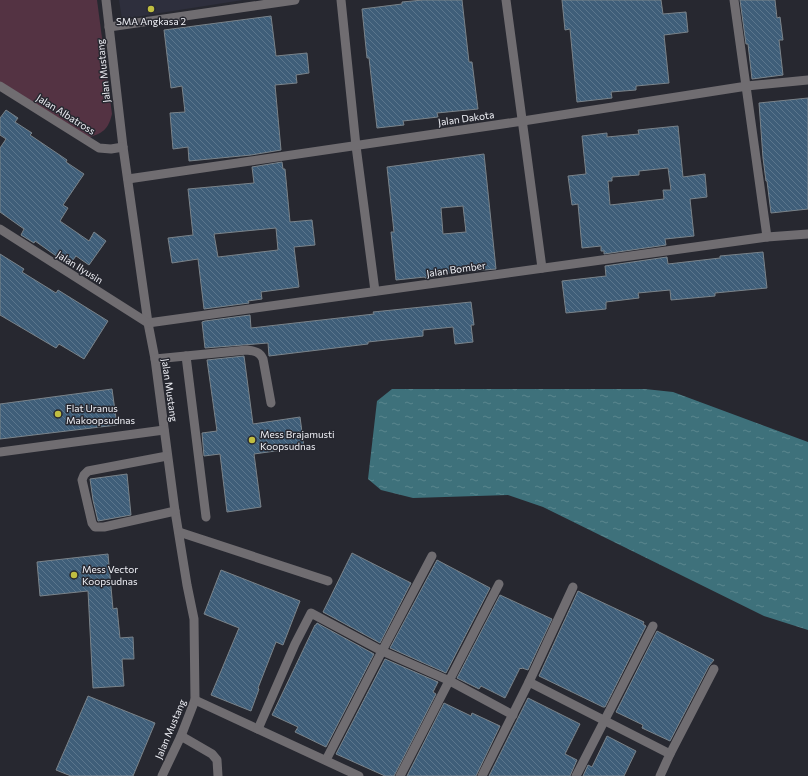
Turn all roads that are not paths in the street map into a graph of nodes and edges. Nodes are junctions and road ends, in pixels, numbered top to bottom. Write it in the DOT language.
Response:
graph roads {
  1 [pos="106,0"];
  2 [pos="295,0"];
  3 [pos="341,0"];
  4 [pos="506,0"];
  5 [pos="734,0"];
  6 [pos="109,27"];
  7 [pos="808,80"];
  8 [pos="0,86"];
  9 [pos="747,86"];
  10 [pos="523,121"];
  11 [pos="356,146"];
  12 [pos="123,147"];
  13 [pos="128,179"];
  14 [pos="0,230"];
  15 [pos="808,234"];
  16 [pos="767,237"];
  17 [pos="542,268"];
  18 [pos="375,291"];
  19 [pos="148,323"];
  20 [pos="186,356"];
  21 [pos="155,359"];
  22 [pos="270,403"];
  23 [pos="164,430"];
  24 [pos="0,452"];
  25 [pos="167,456"];
  26 [pos="175,511"];
  27 [pos="206,517"];
  28 [pos="179,532"];
  29 [pos="432,556"];
  30 [pos="328,581"];
  31 [pos="499,584"];
  32 [pos="573,587"];
  33 [pos="653,626"];
  34 [pos="382,651"];
  35 [pos="714,669"];
  36 [pos="450,681"];
  37 [pos="529,682"];
  38 [pos="195,700"];
  39 [pos="513,715"];
  40 [pos="604,720"];
  41 [pos="258,729"];
  42 [pos="181,736"];
  43 [pos="670,754"];
  44 [pos="326,760"];
  45 [pos="162,776"];
  46 [pos="218,776"];
  47 [pos="359,776"];
  48 [pos="400,776"];
  49 [pos="482,776"];
  50 [pos="576,776"];
  51 [pos="660,776"];
  1 -- 6 [label="lane, Jalan Mustang"];
  2 -- 6 [label="lane"];
  3 -- 11 [label="lane"];
  4 -- 10 [label="lane"];
  5 -- 9 [label="lane"];
  6 -- 12 [label="lane, Jalan Mustang"];
  7 -- 9 [label="lane, Jalan Dakota"];
  8 -- 12 [label="lane, Jalan Albatross"];
  9 -- 10 [label="lane, Jalan Dakota"];
  9 -- 16 [label="lane"];
  10 -- 11 [label="lane, Jalan Dakota"];
  10 -- 17 [label="lane"];
  11 -- 13 [label="lane, Jalan Dakota"];
  11 -- 18 [label="lane"];
  12 -- 13 [label="lane, Jalan Mustang"];
  13 -- 19 [label="lane, Jalan Mustang"];
  14 -- 19 [label="lane, Jalan Ilyusin"];
  15 -- 16 [label="lane, Jalan Bomber"];
  16 -- 17 [label="lane, Jalan Bomber"];
  17 -- 18 [label="lane, Jalan Bomber"];
  18 -- 19 [label="lane, Jalan Bomber"];
  19 -- 21 [label="lane, Jalan Mustang"];
  20 -- 21 [label="lane"];
  20 -- 22 [label="lane"];
  20 -- 27 [label="lane"];
  21 -- 23 [label="lane, Jalan Mustang"];
  23 -- 24 [label="lane"];
  23 -- 25 [label="lane, Jalan Mustang"];
  25 -- 26 [label="lane, Jalan Mustang"];
  25 -- 26 [label="lane"];
  26 -- 28 [label="lane, Jalan Mustang"];
  28 -- 30 [label="lane"];
  28 -- 38 [label="lane, Jalan Mustang"];
  29 -- 34 [label="lane"];
  31 -- 36 [label="lane"];
  32 -- 37 [label="lane"];
  33 -- 40 [label="lane"];
  34 -- 36 [label="lane"];
  34 -- 41 [label="lane"];
  34 -- 44 [label="lane"];
  35 -- 43 [label="lane"];
  36 -- 39 [label="lane"];
  36 -- 48 [label="lane"];
  37 -- 39 [label="lane"];
  37 -- 40 [label="lane"];
  38 -- 41 [label="lane"];
  38 -- 42 [label="lane, Jalan Mustang"];
  39 -- 49 [label="lane"];
  40 -- 43 [label="lane"];
  40 -- 50 [label="lane"];
  41 -- 44 [label="lane"];
  42 -- 45 [label="lane, Jalan Mustang"];
  42 -- 46 [label="lane"];
  43 -- 51 [label="lane"];
  44 -- 47 [label="lane"];
}
